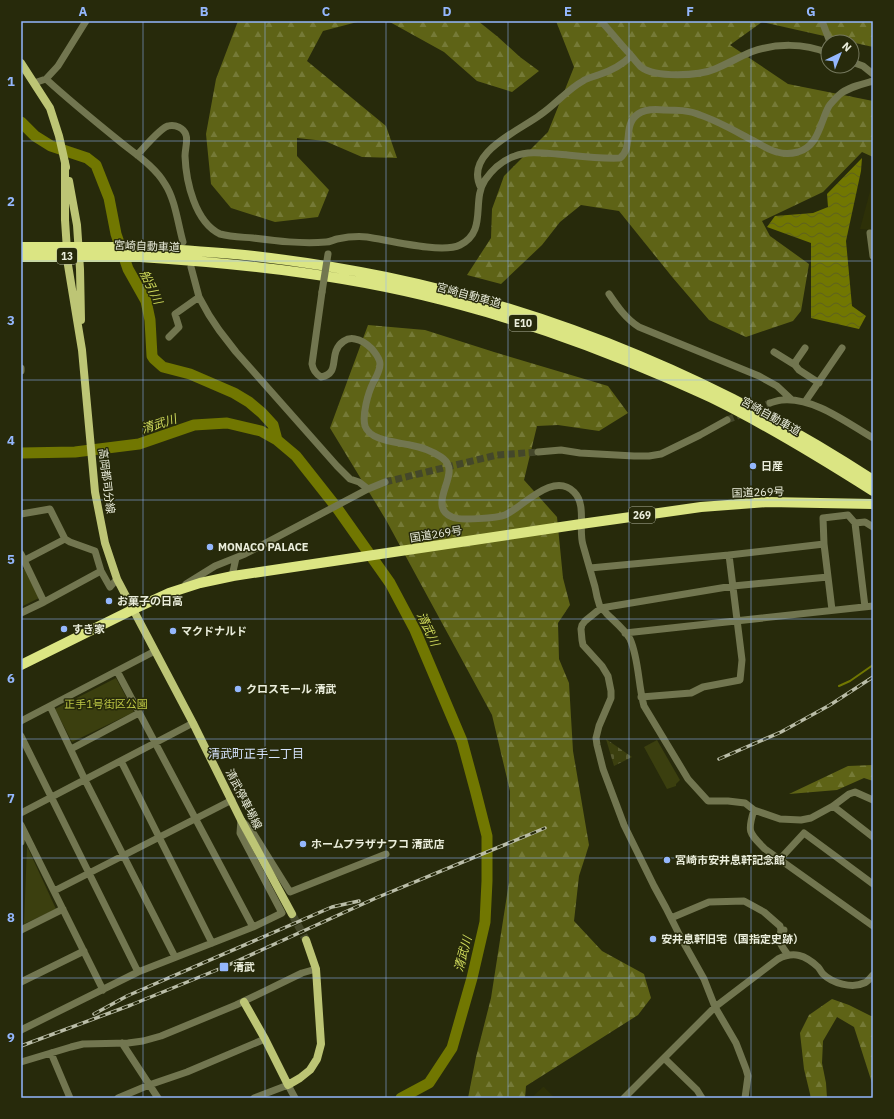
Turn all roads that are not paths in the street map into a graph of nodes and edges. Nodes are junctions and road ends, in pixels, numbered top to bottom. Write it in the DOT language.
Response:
graph roads {
  1 [pos="86,21"];
  2 [pos="601,21"];
  3 [pos="822,21"];
  4 [pos="827,34"];
  5 [pos="820,50"];
  6 [pos="631,56"];
  7 [pos="21,63"];
  8 [pos="860,65"];
  9 [pos="873,74"];
  10 [pos="46,79"];
  11 [pos="873,81"];
  12 [pos="34,83"];
  13 [pos="137,155"];
  14 [pos="65,160"];
  15 [pos="481,188"];
  16 [pos="870,233"];
  17 [pos="183,242"];
  18 [pos="328,242"];
  19 [pos="21,247"];
  20 [pos="138,252"];
  21 [pos="21,256"];
  22 [pos="873,256"];
  23 [pos="191,267"];
  24 [pos="609,294"];
  25 [pos="199,297"];
  26 [pos="169,337"];
  27 [pos="805,348"];
  28 [pos="842,348"];
  29 [pos="82,350"];
  30 [pos="774,352"];
  31 [pos="795,365"];
  32 [pos="21,368"];
  33 [pos="21,371"];
  34 [pos="819,383"];
  35 [pos="792,400"];
  36 [pos="805,402"];
  37 [pos="770,403"];
  38 [pos="727,420"];
  39 [pos="873,438"];
  40 [pos="538,452"];
  41 [pos="873,480"];
  42 [pos="385,482"];
  43 [pos="368,489"];
  44 [pos="873,491"];
  45 [pos="873,504"];
  46 [pos="21,514"];
  47 [pos="581,524"];
  48 [pos="855,524"];
  49 [pos="873,527"];
  50 [pos="65,538"];
  51 [pos="824,544"];
  52 [pos="729,555"];
  53 [pos="236,558"];
  54 [pos="22,559"];
  55 [pos="590,568"];
  56 [pos="101,571"];
  57 [pos="233,576"];
  58 [pos="828,577"];
  59 [pos="117,579"];
  60 [pos="733,586"];
  61 [pos="169,593"];
  62 [pos="44,602"];
  63 [pos="873,606"];
  64 [pos="865,607"];
  65 [pos="601,608"];
  66 [pos="134,609"];
  67 [pos="832,610"];
  68 [pos="21,613"];
  69 [pos="738,621"];
  70 [pos="625,633"];
  71 [pos="156,651"];
  72 [pos="21,665"];
  73 [pos="117,672"];
  74 [pos="641,697"];
  75 [pos="50,706"];
  76 [pos="139,713"];
  77 [pos="21,721"];
  78 [pos="194,723"];
  79 [pos="21,736"];
  80 [pos="155,743"];
  81 [pos="71,749"];
  82 [pos="121,761"];
  83 [pos="85,780"];
  84 [pos="51,797"];
  85 [pos="232,800"];
  86 [pos="873,800"];
  87 [pos="832,806"];
  88 [pos="754,810"];
  89 [pos="21,813"];
  90 [pos="195,819"];
  91 [pos="241,820"];
  92 [pos="21,825"];
  93 [pos="159,837"];
  94 [pos="873,837"];
  95 [pos="21,842"];
  96 [pos="386,854"];
  97 [pos="123,855"];
  98 [pos="780,859"];
  99 [pos="89,873"];
  100 [pos="873,884"];
  101 [pos="54,891"];
  102 [pos="63,909"];
  103 [pos="292,914"];
  104 [pos="671,918"];
  105 [pos="873,926"];
  106 [pos="253,927"];
  107 [pos="21,930"];
  108 [pos="306,940"];
  109 [pos="212,943"];
  110 [pos="84,951"];
  111 [pos="788,954"];
  112 [pos="175,957"];
  113 [pos="316,969"];
  114 [pos="138,972"];
  115 [pos="873,975"];
  116 [pos="21,982"];
  117 [pos="103,990"];
  118 [pos="244,1002"];
  119 [pos="715,1007"];
  120 [pos="21,1030"];
  121 [pos="266,1039"];
  122 [pos="122,1043"];
  123 [pos="51,1053"];
  124 [pos="664,1058"];
  125 [pos="21,1062"];
  126 [pos="288,1084"];
  127 [pos="150,1085"];
  128 [pos="70,1098"];
  129 [pos="118,1098"];
  130 [pos="158,1098"];
  131 [pos="254,1098"];
  132 [pos="296,1098"];
  133 [pos="624,1098"];
  134 [pos="702,1098"];
  135 [pos="745,1098"];
  1 -- 10 [label="street"];
  2 -- 6 [label="street"];
  3 -- 4 [label="street"];
  5 -- 6 [label="street"];
  6 -- 15 [label="street"];
  7 -- 12 [label="main road, 高岡都司分線 / 13"];
  8 -- 9 [label="street"];
  10 -- 12 [label="street"];
  10 -- 13 [label="street"];
  11 -- 15 [label="street"];
  12 -- 14 [label="main road, 高岡都司分線 / 13"];
  13 -- 17 [label="street"];
  13 -- 18 [label="street"];
  14 -- 29 [label="main road, 高岡都司分線 / 13"];
  14 -- 29 [label="main road, 高岡都司分線 / 13"];
  15 -- 18 [label="street"];
  16 -- 22 [label="street"];
  18 -- 47 [label="street, bridge"];
  19 -- 20 [label="highway, 宮崎自動車道 / E10, bridge"];
  20 -- 21 [label="highway, 宮崎自動車道 / E10, bridge"];
  20 -- 41 [label="highway, 宮崎自動車道 / E10"];
  20 -- 44 [label="highway, 宮崎自動車道 / E10"];
  23 -- 25 [label="street"];
  24 -- 35 [label="street"];
  25 -- 26 [label="street"];
  25 -- 43 [label="street"];
  27 -- 31 [label="street"];
  28 -- 34 [label="street"];
  29 -- 59 [label="main road, 高岡都司分線 / 13"];
  30 -- 31 [label="street"];
  31 -- 34 [label="street"];
  32 -- 33 [label="street"];
  34 -- 36 [label="street"];
  35 -- 36 [label="street"];
  35 -- 37 [label="street"];
  36 -- 39 [label="street"];
  38 -- 40 [label="street"];
  42 -- 43 [label="street"];
  43 -- 53 [label="street"];
  45 -- 47 [label="highway, 国道269号 / 269"];
  46 -- 50 [label="street"];
  47 -- 55 [label="street"];
  47 -- 57 [label="highway, 国道269号 / 269"];
  48 -- 49 [label="street"];
  48 -- 51 [label="street"];
  48 -- 64 [label="street"];
  50 -- 54 [label="street"];
  50 -- 56 [label="street"];
  51 -- 52 [label="street"];
  51 -- 58 [label="street"];
  52 -- 55 [label="street"];
  52 -- 60 [label="street"];
  53 -- 57 [label="street"];
  53 -- 61 [label="street"];
  54 -- 62 [label="street"];
  55 -- 65 [label="street"];
  56 -- 59 [label="street"];
  56 -- 62 [label="street"];
  57 -- 61 [label="highway, 国道269号 / 269"];
  58 -- 60 [label="street"];
  58 -- 67 [label="street"];
  59 -- 66 [label="main road, 高岡都司分線 / 13"];
  60 -- 65 [label="street"];
  60 -- 69 [label="street"];
  61 -- 66 [label="highway, 国道269号 / 269"];
  62 -- 68 [label="street"];
  63 -- 64 [label="street"];
  64 -- 67 [label="street"];
  65 -- 70 [label="street"];
  65 -- 104 [label="street"];
  66 -- 71 [label="main road, 清武停車場線"];
  66 -- 72 [label="highway, 国道269号 / 269"];
  67 -- 69 [label="street"];
  69 -- 70 [label="street"];
  69 -- 74 [label="street"];
  70 -- 74 [label="street"];
  71 -- 73 [label="street"];
  71 -- 78 [label="main road, 清武停車場線"];
  73 -- 75 [label="street"];
  73 -- 76 [label="street"];
  74 -- 88 [label="street"];
  75 -- 77 [label="street"];
  75 -- 81 [label="street"];
  76 -- 80 [label="street"];
  76 -- 81 [label="street"];
  78 -- 80 [label="street"];
  78 -- 85 [label="main road, 清武停車場線"];
  79 -- 84 [label="street"];
  80 -- 82 [label="street"];
  80 -- 90 [label="street"];
  81 -- 83 [label="street"];
  82 -- 83 [label="street"];
  82 -- 93 [label="street"];
  83 -- 84 [label="street"];
  83 -- 97 [label="street"];
  84 -- 89 [label="street"];
  84 -- 99 [label="street"];
  85 -- 90 [label="street"];
  85 -- 91 [label="main road, 清武停車場線"];
  86 -- 87 [label="street"];
  87 -- 88 [label="street"];
  87 -- 94 [label="street"];
  88 -- 98 [label="street"];
  90 -- 93 [label="street"];
  90 -- 106 [label="street"];
  91 -- 96 [label="street"];
  91 -- 103 [label="main road, 清武停車場線"];
  91 -- 106 [label="street"];
  92 -- 95 [label="street"];
  92 -- 101 [label="street"];
  93 -- 97 [label="street"];
  93 -- 109 [label="street"];
  97 -- 99 [label="street"];
  97 -- 112 [label="street"];
  98 -- 100 [label="street"];
  98 -- 105 [label="street"];
  99 -- 101 [label="street"];
  99 -- 114 [label="street"];
  101 -- 102 [label="street"];
  102 -- 107 [label="street"];
  102 -- 110 [label="street"];
  104 -- 111 [label="street"];
  104 -- 119 [label="street"];
  106 -- 109 [label="street"];
  108 -- 113 [label="main road"];
  109 -- 112 [label="street"];
  110 -- 116 [label="street"];
  110 -- 117 [label="street"];
  111 -- 115 [label="street"];
  111 -- 119 [label="street"];
  112 -- 114 [label="street"];
  113 -- 118 [label="street"];
  113 -- 126 [label="main road"];
  114 -- 117 [label="street"];
  117 -- 120 [label="street"];
  118 -- 121 [label="main road"];
  118 -- 122 [label="street"];
  119 -- 124 [label="street"];
  119 -- 135 [label="street"];
  121 -- 126 [label="main road"];
  121 -- 127 [label="street"];
  122 -- 123 [label="street"];
  122 -- 127 [label="street"];
  123 -- 125 [label="street"];
  123 -- 128 [label="street"];
  124 -- 133 [label="street"];
  124 -- 134 [label="street"];
  126 -- 131 [label="street"];
  126 -- 132 [label="street"];
  127 -- 129 [label="street"];
  127 -- 130 [label="street"];
}
